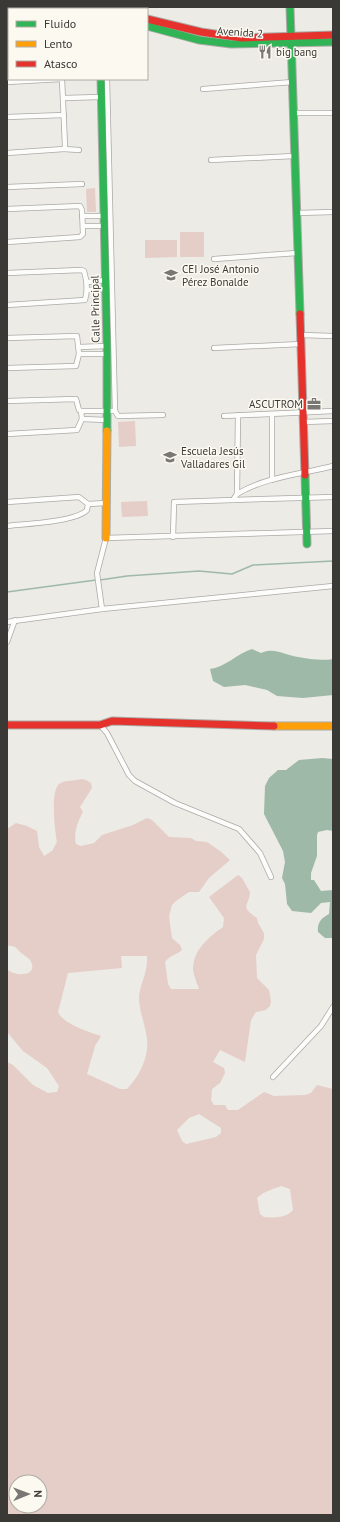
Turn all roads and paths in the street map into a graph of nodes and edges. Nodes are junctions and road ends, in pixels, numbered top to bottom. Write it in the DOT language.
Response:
graph roads {
  1 [pos="290,7"];
  2 [pos="148,19"];
  3 [pos="148,26"];
  4 [pos="333,35"];
  5 [pos="291,39"];
  6 [pos="333,42"];
  7 [pos="44,80"];
  8 [pos="62,80"];
  9 [pos="101,80"];
  10 [pos="107,80"];
  11 [pos="7,82"];
  12 [pos="293,82"];
  13 [pos="203,88"];
  14 [pos="101,97"];
  15 [pos="64,98"];
  16 [pos="333,112"];
  17 [pos="294,113"];
  18 [pos="64,115"];
  19 [pos="7,117"];
  20 [pos="64,149"];
  21 [pos="79,150"];
  22 [pos="7,153"];
  23 [pos="294,156"];
  24 [pos="211,160"];
  25 [pos="82,184"];
  26 [pos="7,187"];
  27 [pos="7,208"];
  28 [pos="333,212"];
  29 [pos="297,213"];
  30 [pos="82,216"];
  31 [pos="105,216"];
  32 [pos="83,226"];
  33 [pos="105,226"];
  34 [pos="7,242"];
  35 [pos="297,253"];
  36 [pos="214,259"];
  37 [pos="7,273"];
  38 [pos="106,280"];
  39 [pos="87,282"];
  40 [pos="106,289"];
  41 [pos="87,290"];
  42 [pos="7,305"];
  43 [pos="301,336"];
  44 [pos="333,336"];
  45 [pos="7,338"];
  46 [pos="300,344"];
  47 [pos="79,347"];
  48 [pos="214,348"];
  49 [pos="107,350"];
  50 [pos="79,354"];
  51 [pos="7,368"];
  52 [pos="7,401"];
  53 [pos="81,411"];
  54 [pos="107,411"];
  55 [pos="115,411"];
  56 [pos="333,411"];
  57 [pos="302,412"];
  58 [pos="272,414"];
  59 [pos="238,415"];
  60 [pos="163,416"];
  61 [pos="224,416"];
  62 [pos="82,419"];
  63 [pos="107,420"];
  64 [pos="333,421"];
  65 [pos="303,422"];
  66 [pos="7,434"];
  67 [pos="333,466"];
  68 [pos="305,473"];
  69 [pos="272,480"];
  70 [pos="237,494"];
  71 [pos="333,497"];
  72 [pos="306,498"];
  73 [pos="233,500"];
  74 [pos="7,502"];
  75 [pos="106,503"];
  76 [pos="88,504"];
  77 [pos="7,526"];
  78 [pos="333,531"];
  79 [pos="306,532"];
  80 [pos="174,537"];
  81 [pos="106,538"];
  82 [pos="307,544"];
  83 [pos="333,586"];
  84 [pos="102,609"];
  85 [pos="15,620"];
  86 [pos="7,622"];
  87 [pos="7,642"];
  88 [pos="7,724"];
  89 [pos="100,725"];
  90 [pos="333,726"];
  91 [pos="271,877"];
  92 [pos="333,1008"];
  93 [pos="273,1077"];
  1 -- 5 [label="street"];
  2 -- 5 [label="street, Avenida 2"];
  3 -- 5 [label="street, Avenida 2"];
  4 -- 5 [label="street, Avenida 2"];
  5 -- 6 [label="street, Avenida 2"];
  5 -- 12 [label="street"];
  7 -- 11 [label="street"];
  8 -- 15 [label="street"];
  9 -- 14 [label="street, Calle Principal"];
  10 -- 55 [label="street"];
  12 -- 13 [label="street"];
  12 -- 17 [label="street"];
  14 -- 15 [label="street"];
  14 -- 31 [label="street, Calle Principal"];
  15 -- 18 [label="street"];
  16 -- 17 [label="street"];
  17 -- 23 [label="street"];
  18 -- 19 [label="street"];
  18 -- 20 [label="street"];
  20 -- 21 [label="street"];
  20 -- 22 [label="street"];
  23 -- 24 [label="street"];
  23 -- 29 [label="street"];
  25 -- 26 [label="street"];
  27 -- 30 [label="street"];
  28 -- 29 [label="street"];
  29 -- 35 [label="street"];
  30 -- 31 [label="street"];
  30 -- 32 [label="street"];
  31 -- 33 [label="street, Calle Principal"];
  32 -- 33 [label="street"];
  32 -- 34 [label="street"];
  33 -- 38 [label="street, Calle Principal"];
  35 -- 36 [label="street"];
  35 -- 43 [label="street"];
  37 -- 39 [label="street"];
  38 -- 39 [label="street"];
  38 -- 40 [label="street, Calle Principal"];
  39 -- 41 [label="street"];
  40 -- 41 [label="street"];
  40 -- 49 [label="street, Calle Principal"];
  41 -- 42 [label="street"];
  43 -- 44 [label="street"];
  43 -- 46 [label="street"];
  45 -- 47 [label="street"];
  46 -- 48 [label="street"];
  46 -- 57 [label="street"];
  47 -- 49 [label="street"];
  47 -- 50 [label="street"];
  49 -- 50 [label="street"];
  49 -- 54 [label="street, Calle Principal"];
  50 -- 51 [label="street"];
  52 -- 53 [label="street"];
  53 -- 54 [label="street"];
  53 -- 62 [label="street"];
  54 -- 55 [label="street"];
  54 -- 63 [label="street, Calle Principal"];
  55 -- 60 [label="street"];
  56 -- 57 [label="street"];
  57 -- 58 [label="street"];
  57 -- 65 [label="street"];
  58 -- 59 [label="street"];
  58 -- 69 [label="street"];
  59 -- 61 [label="street"];
  59 -- 70 [label="street"];
  62 -- 63 [label="street"];
  62 -- 66 [label="street"];
  63 -- 75 [label="street, Calle Principal"];
  64 -- 65 [label="street"];
  65 -- 68 [label="street"];
  67 -- 68 [label="street"];
  68 -- 69 [label="street"];
  68 -- 72 [label="street"];
  69 -- 70 [label="street"];
  70 -- 73 [label="street"];
  71 -- 72 [label="street"];
  72 -- 73 [label="street"];
  72 -- 79 [label="street"];
  73 -- 80 [label="street"];
  74 -- 76 [label="street"];
  75 -- 76 [label="street"];
  75 -- 81 [label="street, Calle Principal"];
  76 -- 77 [label="street"];
  78 -- 79 [label="street"];
  79 -- 80 [label="street"];
  79 -- 82 [label="street"];
  80 -- 81 [label="street"];
  81 -- 84 [label="street"];
  83 -- 84 [label="street"];
  84 -- 85 [label="street"];
  85 -- 86 [label="street"];
  85 -- 87 [label="street"];
  88 -- 89 [label="street"];
  89 -- 90 [label="street"];
  89 -- 91 [label="street"];
  92 -- 93 [label="street"];
}
